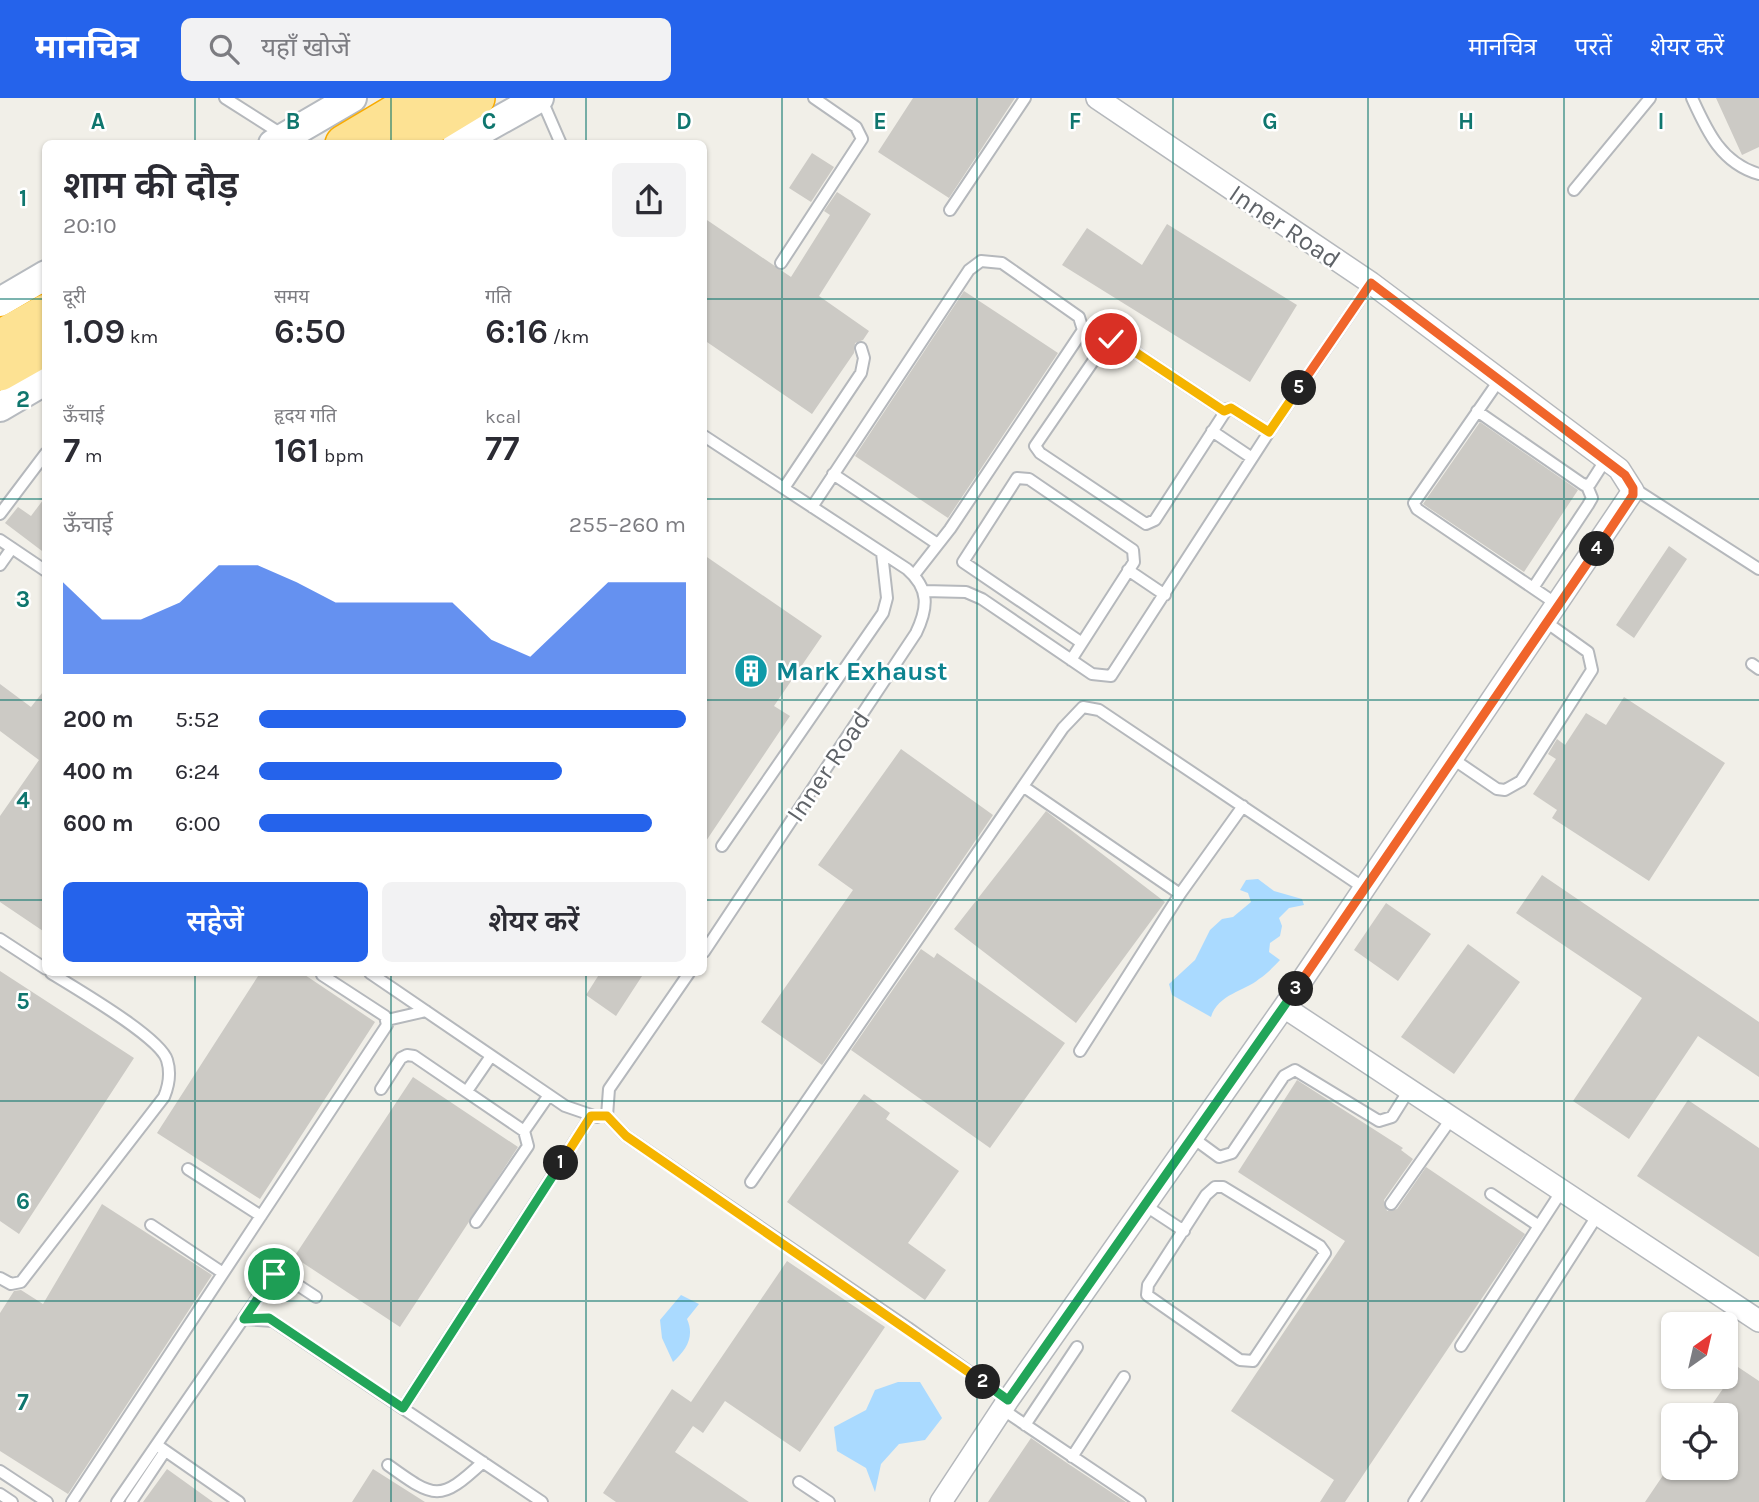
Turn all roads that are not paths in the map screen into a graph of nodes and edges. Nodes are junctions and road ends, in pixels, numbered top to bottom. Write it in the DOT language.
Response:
graph roads {
  1 [pos="225,98"];
  2 [pos="352,98"];
  3 [pos="421,98"];
  4 [pos="476,98"];
  5 [pos="540,98"];
  6 [pos="814,98"];
  7 [pos="1025,98"];
  8 [pos="1097,98"];
  9 [pos="1650,98"];
  10 [pos="1692,98"];
  11 [pos="279,140"];
  12 [pos="351,140"];
  13 [pos="407,140"];
  14 [pos="464,140"];
  15 [pos="559,140"];
  16 [pos="1759,174"];
  17 [pos="1574,190"];
  18 [pos="950,210"];
  19 [pos="781,263"];
  20 [pos="42,277"];
  21 [pos="1371,283"];
  22 [pos="0,302"];
  23 [pos="42,315"];
  24 [pos="0,339"];
  25 [pos="42,348"];
  26 [pos="861,348"];
  27 [pos="0,372"];
  28 [pos="1500,379"];
  29 [pos="42,384"];
  30 [pos="0,407"];
  31 [pos="1224,411"];
  32 [pos="1477,411"];
  33 [pos="1212,431"];
  34 [pos="1269,432"];
  35 [pos="707,438"];
  36 [pos="42,458"];
  37 [pos="1252,458"];
  38 [pos="1606,459"];
  39 [pos="833,474"];
  40 [pos="1587,486"];
  41 [pos="783,488"];
  42 [pos="1633,488"];
  43 [pos="812,506"];
  44 [pos="0,514"];
  45 [pos="0,540"];
  46 [pos="936,543"];
  47 [pos="12,548"];
  48 [pos="882,553"];
  49 [pos="0,565"];
  50 [pos="42,568"];
  51 [pos="1759,569"];
  52 [pos="1128,570"];
  53 [pos="914,575"];
  54 [pos="995,585"];
  55 [pos="1533,588"];
  56 [pos="924,591"];
  57 [pos="1166,595"];
  58 [pos="985,600"];
  59 [pos="1552,613"];
  60 [pos="1082,643"];
  61 [pos="1071,660"];
  62 [pos="1453,759"];
  63 [pos="1024,787"];
  64 [pos="1243,806"];
  65 [pos="722,846"];
  66 [pos="1364,888"];
  67 [pos="1180,894"];
  68 [pos="0,939"];
  69 [pos="707,947"];
  70 [pos="42,966"];
  71 [pos="55,976"];
  72 [pos="323,976"];
  73 [pos="374,976"];
  74 [pos="687,976"];
  75 [pos="1284,1007"];
  76 [pos="426,1011"];
  77 [pos="387,1020"];
  78 [pos="1080,1051"];
  79 [pos="491,1056"];
  80 [pos="381,1089"];
  81 [pos="1409,1090"];
  82 [pos="467,1091"];
  83 [pos="548,1095"];
  84 [pos="591,1116"];
  85 [pos="607,1116"];
  86 [pos="1451,1119"];
  87 [pos="524,1131"];
  88 [pos="1193,1138"];
  89 [pos="188,1169"];
  90 [pos="751,1182"];
  91 [pos="1561,1192"];
  92 [pos="1491,1194"];
  93 [pos="1391,1205"];
  94 [pos="1146,1206"];
  95 [pos="261,1216"];
  96 [pos="1597,1216"];
  97 [pos="476,1222"];
  98 [pos="151,1225"];
  99 [pos="1539,1226"];
  100 [pos="1184,1231"];
  101 [pos="223,1273"];
  102 [pos="0,1278"];
  103 [pos="316,1297"];
  104 [pos="244,1319"];
  105 [pos="1759,1321"];
  106 [pos="1461,1346"];
  107 [pos="1077,1347"];
  108 [pos="1124,1377"];
  109 [pos="1005,1405"];
  110 [pos="403,1408"];
  111 [pos="1025,1425"];
  112 [pos="161,1448"];
  113 [pos="1072,1457"];
  114 [pos="483,1462"];
  115 [pos="388,1465"];
  116 [pos="0,1471"];
  117 [pos="799,1482"];
  118 [pos="137,1483"];
  119 [pos="0,1494"];
  120 [pos="12,1502"];
  121 [pos="47,1502"];
  122 [pos="72,1502"];
  123 [pos="117,1502"];
  124 [pos="131,1502"];
  125 [pos="239,1502"];
  126 [pos="542,1502"];
  127 [pos="829,1502"];
  128 [pos="941,1502"];
  129 [pos="1140,1502"];
  130 [pos="1414,1502"];
  1 -- 11 [label="lane"];
  2 -- 11 [label="main road"];
  3 -- 12 [label="highway"];
  4 -- 13 [label="highway"];
  5 -- 14 [label="main road"];
  5 -- 15 [label="lane"];
  6 -- 19 [label="lane"];
  7 -- 18 [label="lane"];
  8 -- 21 [label="street, Inner Road"];
  9 -- 17 [label="lane"];
  10 -- 16 [label="lane"];
  20 -- 22 [label="main road"];
  21 -- 28 [label="street, Inner Road"];
  21 -- 34 [label="lane"];
  23 -- 24 [label="highway"];
  25 -- 27 [label="highway"];
  26 -- 41 [label="lane"];
  28 -- 32 [label="lane"];
  28 -- 38 [label="street, Inner Road"];
  29 -- 30 [label="main road"];
  31 -- 33 [label="lane"];
  31 -- 33 [label="lane"];
  31 -- 34 [label="lane"];
  32 -- 40 [label="lane"];
  32 -- 55 [label="lane"];
  33 -- 37 [label="lane"];
  34 -- 37 [label="lane"];
  35 -- 41 [label="lane"];
  36 -- 44 [label="lane"];
  37 -- 57 [label="lane"];
  38 -- 40 [label="lane"];
  38 -- 42 [label="street, Inner Road"];
  39 -- 43 [label="lane"];
  39 -- 46 [label="lane"];
  39 -- 46 [label="lane"];
  40 -- 55 [label="lane"];
  41 -- 43 [label="lane"];
  42 -- 51 [label="lane, Inner Road"];
  42 -- 59 [label="street"];
  43 -- 48 [label="lane"];
  45 -- 47 [label="lane"];
  46 -- 53 [label="lane"];
  47 -- 49 [label="lane"];
  47 -- 50 [label="lane"];
  48 -- 53 [label="lane"];
  48 -- 65 [label="lane"];
  52 -- 54 [label="lane"];
  52 -- 57 [label="lane"];
  52 -- 60 [label="lane"];
  53 -- 56 [label="lane"];
  54 -- 58 [label="lane"];
  54 -- 60 [label="lane"];
  55 -- 59 [label="lane"];
  56 -- 58 [label="lane"];
  56 -- 69 [label="lane, Inner Road"];
  57 -- 61 [label="lane"];
  58 -- 61 [label="lane"];
  59 -- 62 [label="street"];
  59 -- 62 [label="lane"];
  60 -- 61 [label="lane"];
  62 -- 66 [label="street"];
  63 -- 64 [label="lane"];
  63 -- 67 [label="lane"];
  63 -- 90 [label="lane"];
  64 -- 66 [label="lane"];
  64 -- 67 [label="lane"];
  66 -- 75 [label="street"];
  67 -- 78 [label="lane"];
  68 -- 70 [label="lane"];
  71 -- 102 [label="lane"];
  72 -- 77 [label="lane"];
  73 -- 76 [label="lane"];
  74 -- 85 [label="lane"];
  75 -- 81 [label="street"];
  75 -- 88 [label="street"];
  76 -- 77 [label="lane"];
  76 -- 79 [label="lane"];
  77 -- 95 [label="lane"];
  79 -- 82 [label="lane"];
  79 -- 83 [label="lane"];
  80 -- 82 [label="lane"];
  81 -- 86 [label="street"];
  81 -- 88 [label="lane"];
  82 -- 87 [label="lane"];
  83 -- 84 [label="lane"];
  83 -- 87 [label="lane"];
  84 -- 85 [label="lane"];
  84 -- 110 [label="lane"];
  85 -- 109 [label="lane"];
  86 -- 91 [label="street"];
  86 -- 93 [label="lane"];
  87 -- 97 [label="lane"];
  88 -- 94 [label="street"];
  89 -- 95 [label="lane"];
  91 -- 96 [label="street"];
  91 -- 99 [label="lane"];
  92 -- 99 [label="lane"];
  94 -- 100 [label="lane"];
  94 -- 109 [label="street"];
  95 -- 101 [label="lane"];
  96 -- 105 [label="street"];
  96 -- 130 [label="lane"];
  98 -- 101 [label="lane"];
  99 -- 106 [label="lane"];
  100 -- 100 [label="lane"];
  101 -- 122 [label="lane"];
  103 -- 104 [label="lane"];
  104 -- 110 [label="lane"];
  104 -- 112 [label="lane"];
  107 -- 111 [label="lane"];
  108 -- 113 [label="lane"];
  109 -- 111 [label="lane"];
  109 -- 128 [label="street"];
  110 -- 114 [label="lane"];
  111 -- 113 [label="lane"];
  112 -- 118 [label="lane"];
  112 -- 125 [label="lane"];
  113 -- 129 [label="lane"];
  114 -- 115 [label="lane"];
  114 -- 126 [label="lane"];
  116 -- 121 [label="lane"];
  117 -- 127 [label="lane"];
  118 -- 123 [label="lane"];
  118 -- 124 [label="lane"];
  119 -- 120 [label="lane"];
}
